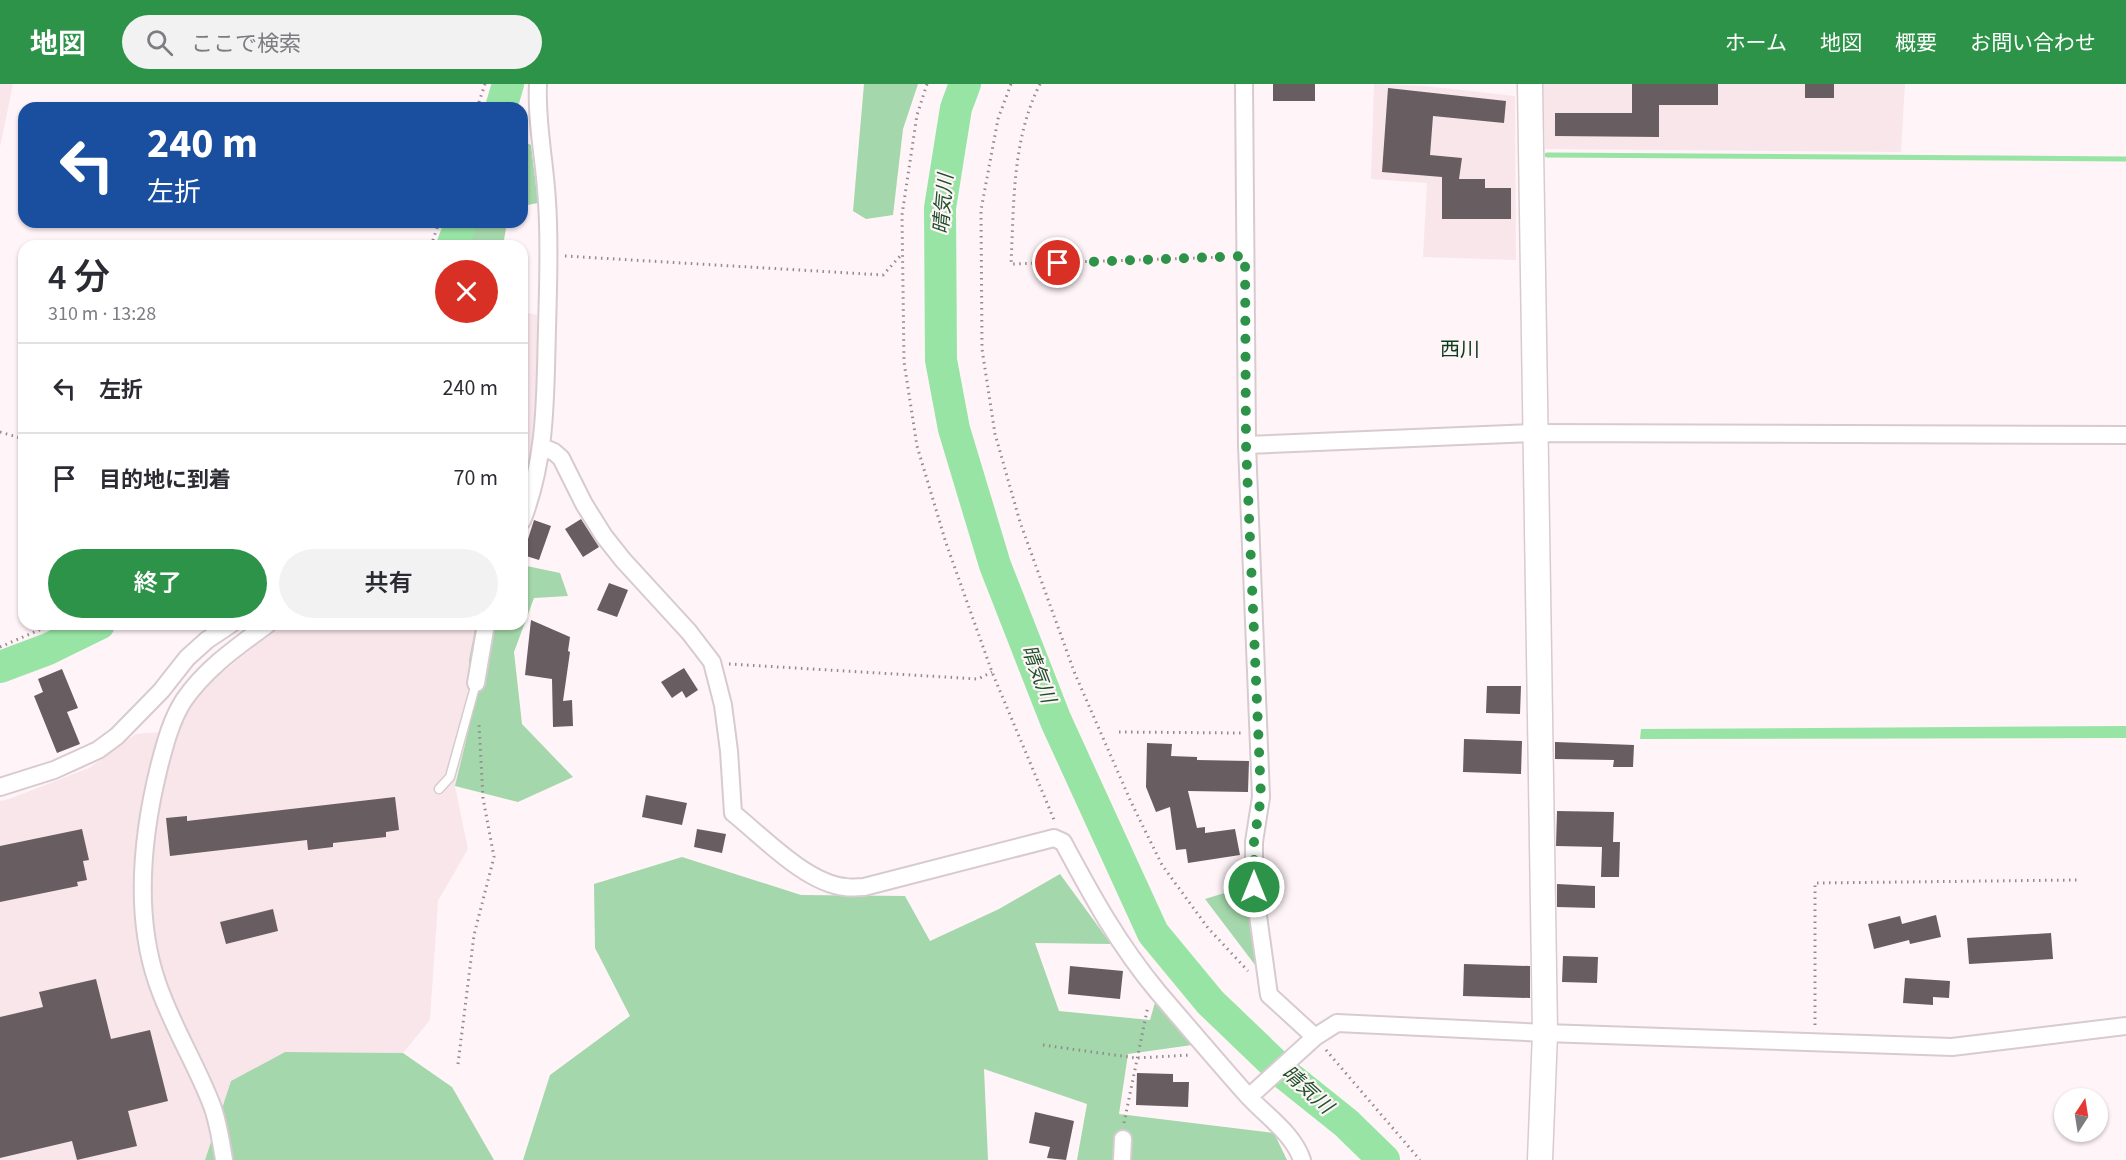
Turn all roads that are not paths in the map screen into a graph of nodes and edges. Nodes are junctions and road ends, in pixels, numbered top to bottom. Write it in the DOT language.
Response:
graph roads {
  1 [pos="538,84"];
  2 [pos="1244,84"];
  3 [pos="1530,84"];
  4 [pos="1534,433"];
  5 [pos="2126,435"];
  6 [pos="1246,445"];
  7 [pos="542,447"];
  8 [pos="528,505"];
  9 [pos="222,630"];
  10 [pos="260,630"];
  11 [pos="485,630"];
  12 [pos="476,683"];
  13 [pos="0,787"];
  14 [pos="439,789"];
  15 [pos="2126,1026"];
  16 [pos="1545,1033"];
  17 [pos="1315,1037"];
  18 [pos="1249,1097"];
  19 [pos="1123,1139"];
  20 [pos="224,1160"];
  21 [pos="1122,1160"];
  22 [pos="1302,1160"];
  23 [pos="1540,1160"];
  1 -- 7 [label="street"];
  2 -- 6 [label="street"];
  3 -- 4 [label="street"];
  4 -- 5 [label="street"];
  4 -- 6 [label="street"];
  4 -- 16 [label="street"];
  6 -- 17 [label="street"];
  7 -- 8 [label="street"];
  7 -- 18 [label="street"];
  9 -- 13 [label="street"];
  10 -- 20 [label="street"];
  11 -- 12 [label="street"];
  12 -- 14 [label="lane"];
  15 -- 16 [label="street"];
  16 -- 17 [label="street"];
  16 -- 23 [label="street"];
  17 -- 18 [label="street"];
  18 -- 22 [label="street"];
  19 -- 21 [label="street"];
}
